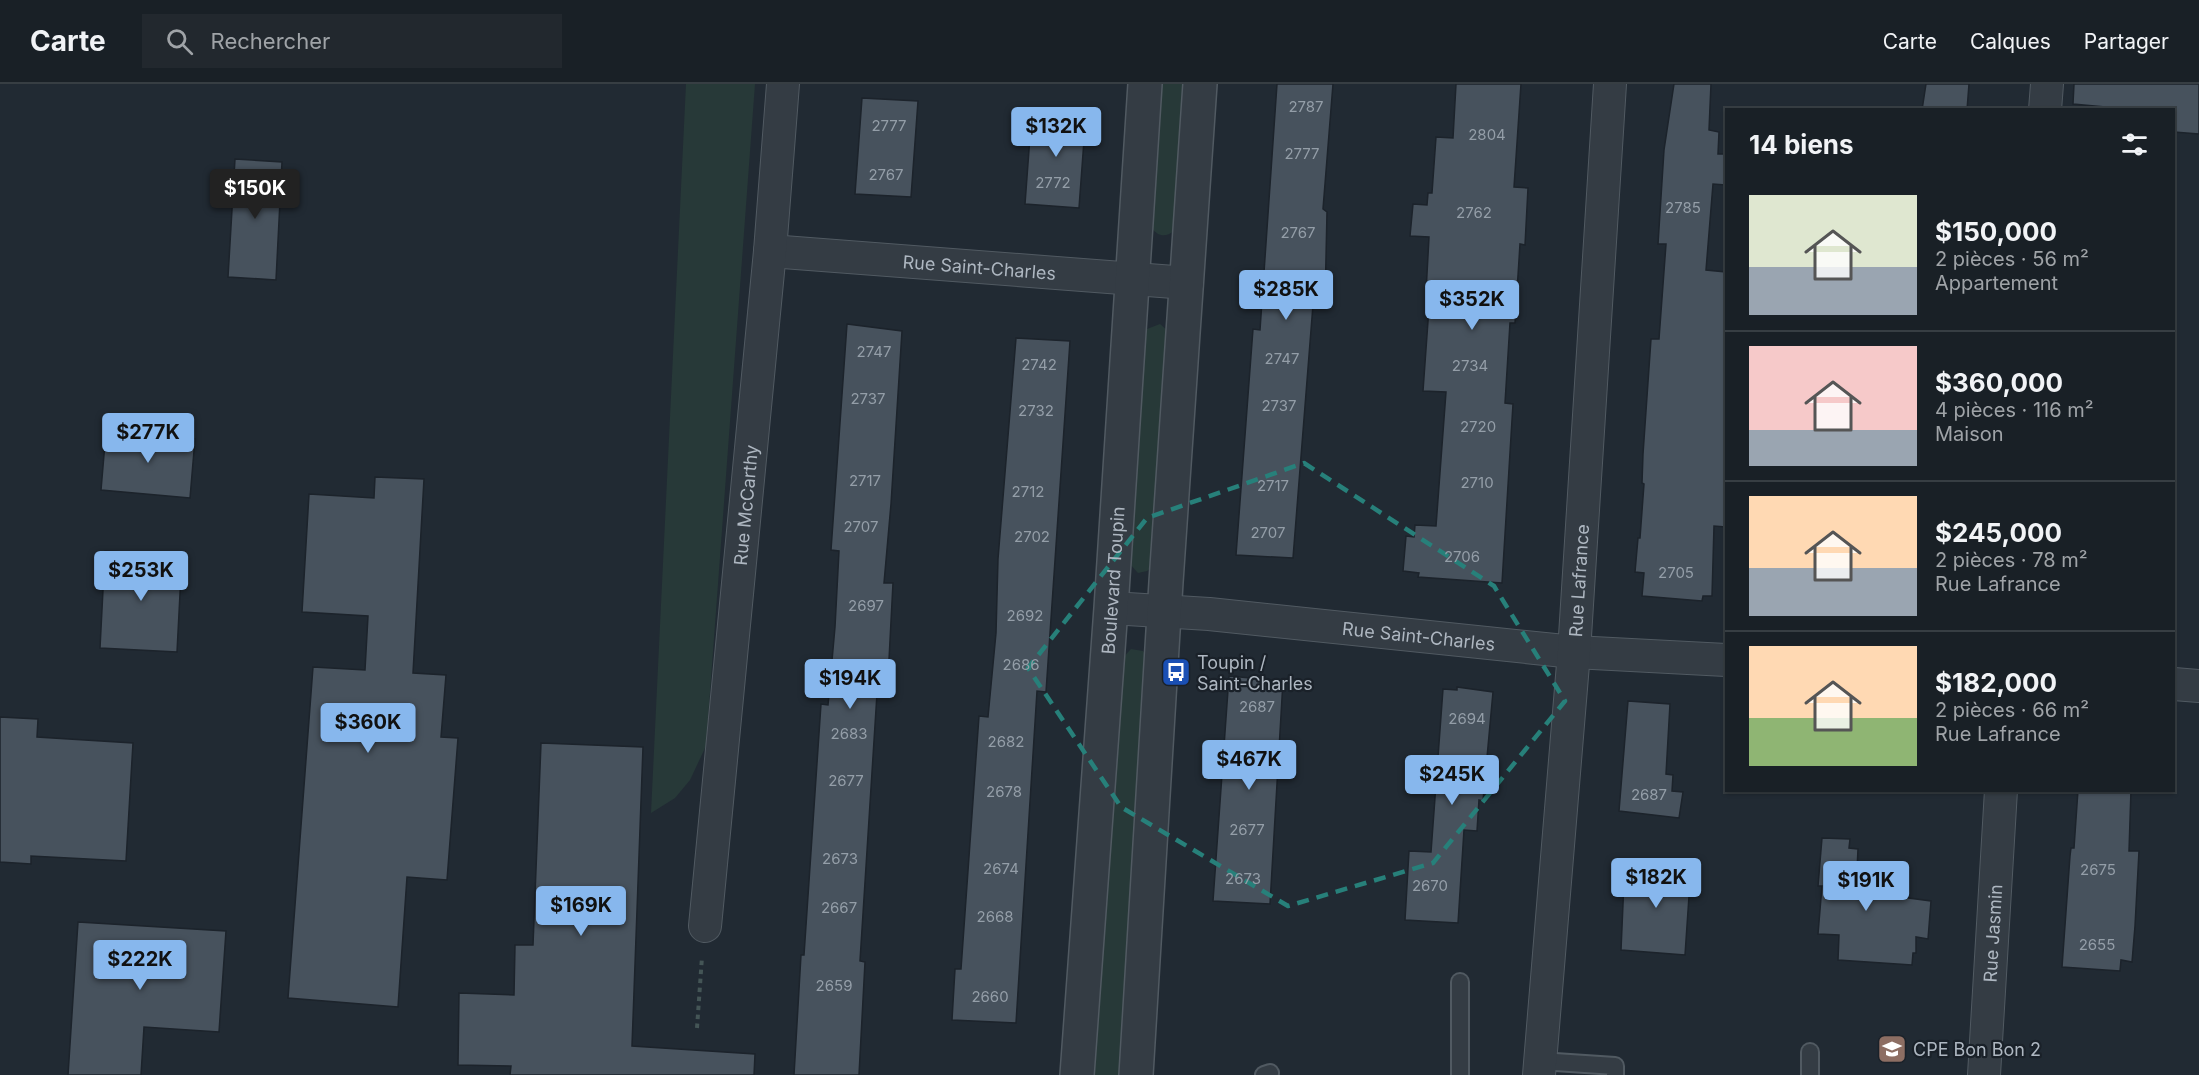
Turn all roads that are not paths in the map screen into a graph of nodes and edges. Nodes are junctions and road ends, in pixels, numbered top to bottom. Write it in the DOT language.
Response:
graph roads {
  1 [pos="783,84"];
  2 [pos="1145,84"];
  3 [pos="1200,84"];
  4 [pos="1610,84"];
  5 [pos="2047,84"];
  6 [pos="2045,108"];
  7 [pos="770,250"];
  8 [pos="1133,279"];
  9 [pos="1187,283"];
  10 [pos="1112,608"];
  11 [pos="1165,612"];
  12 [pos="1574,652"];
  13 [pos="1725,660"];
  14 [pos="2175,684"];
  15 [pos="2199,686"];
  16 [pos="2001,792"];
  17 [pos="705,926"];
  18 [pos="1460,982"];
  19 [pos="1810,1052"];
  20 [pos="1540,1068"];
  21 [pos="1077,1075"];
  22 [pos="1136,1075"];
  23 [pos="1460,1075"];
  24 [pos="1615,1075"];
  25 [pos="1810,1075"];
  26 [pos="1984,1075"];
  1 -- 7 [label="street, Rue McCarthy"];
  2 -- 8 [label="street, Boulevard Toupin"];
  3 -- 9 [label="street"];
  4 -- 12 [label="street, Rue Lafrance"];
  5 -- 6 [label="street"];
  7 -- 8 [label="street, Rue Saint-Charles"];
  7 -- 17 [label="street, Rue McCarthy"];
  8 -- 9 [label="street, Rue Saint-Charles"];
  8 -- 10 [label="street, Boulevard Toupin"];
  9 -- 11 [label="street"];
  10 -- 11 [label="street, Rue Saint-Charles"];
  10 -- 21 [label="street, Boulevard Toupin"];
  11 -- 12 [label="street, Rue Saint-Charles"];
  11 -- 22 [label="street"];
  12 -- 13 [label="street, Rue Saint-Charles"];
  12 -- 20 [label="street, Rue Lafrance"];
  14 -- 15 [label="street"];
  16 -- 26 [label="street, Rue Jasmin"];
  18 -- 23 [label="lane"];
  19 -- 25 [label="lane"];
  20 -- 24 [label="lane"];
}
